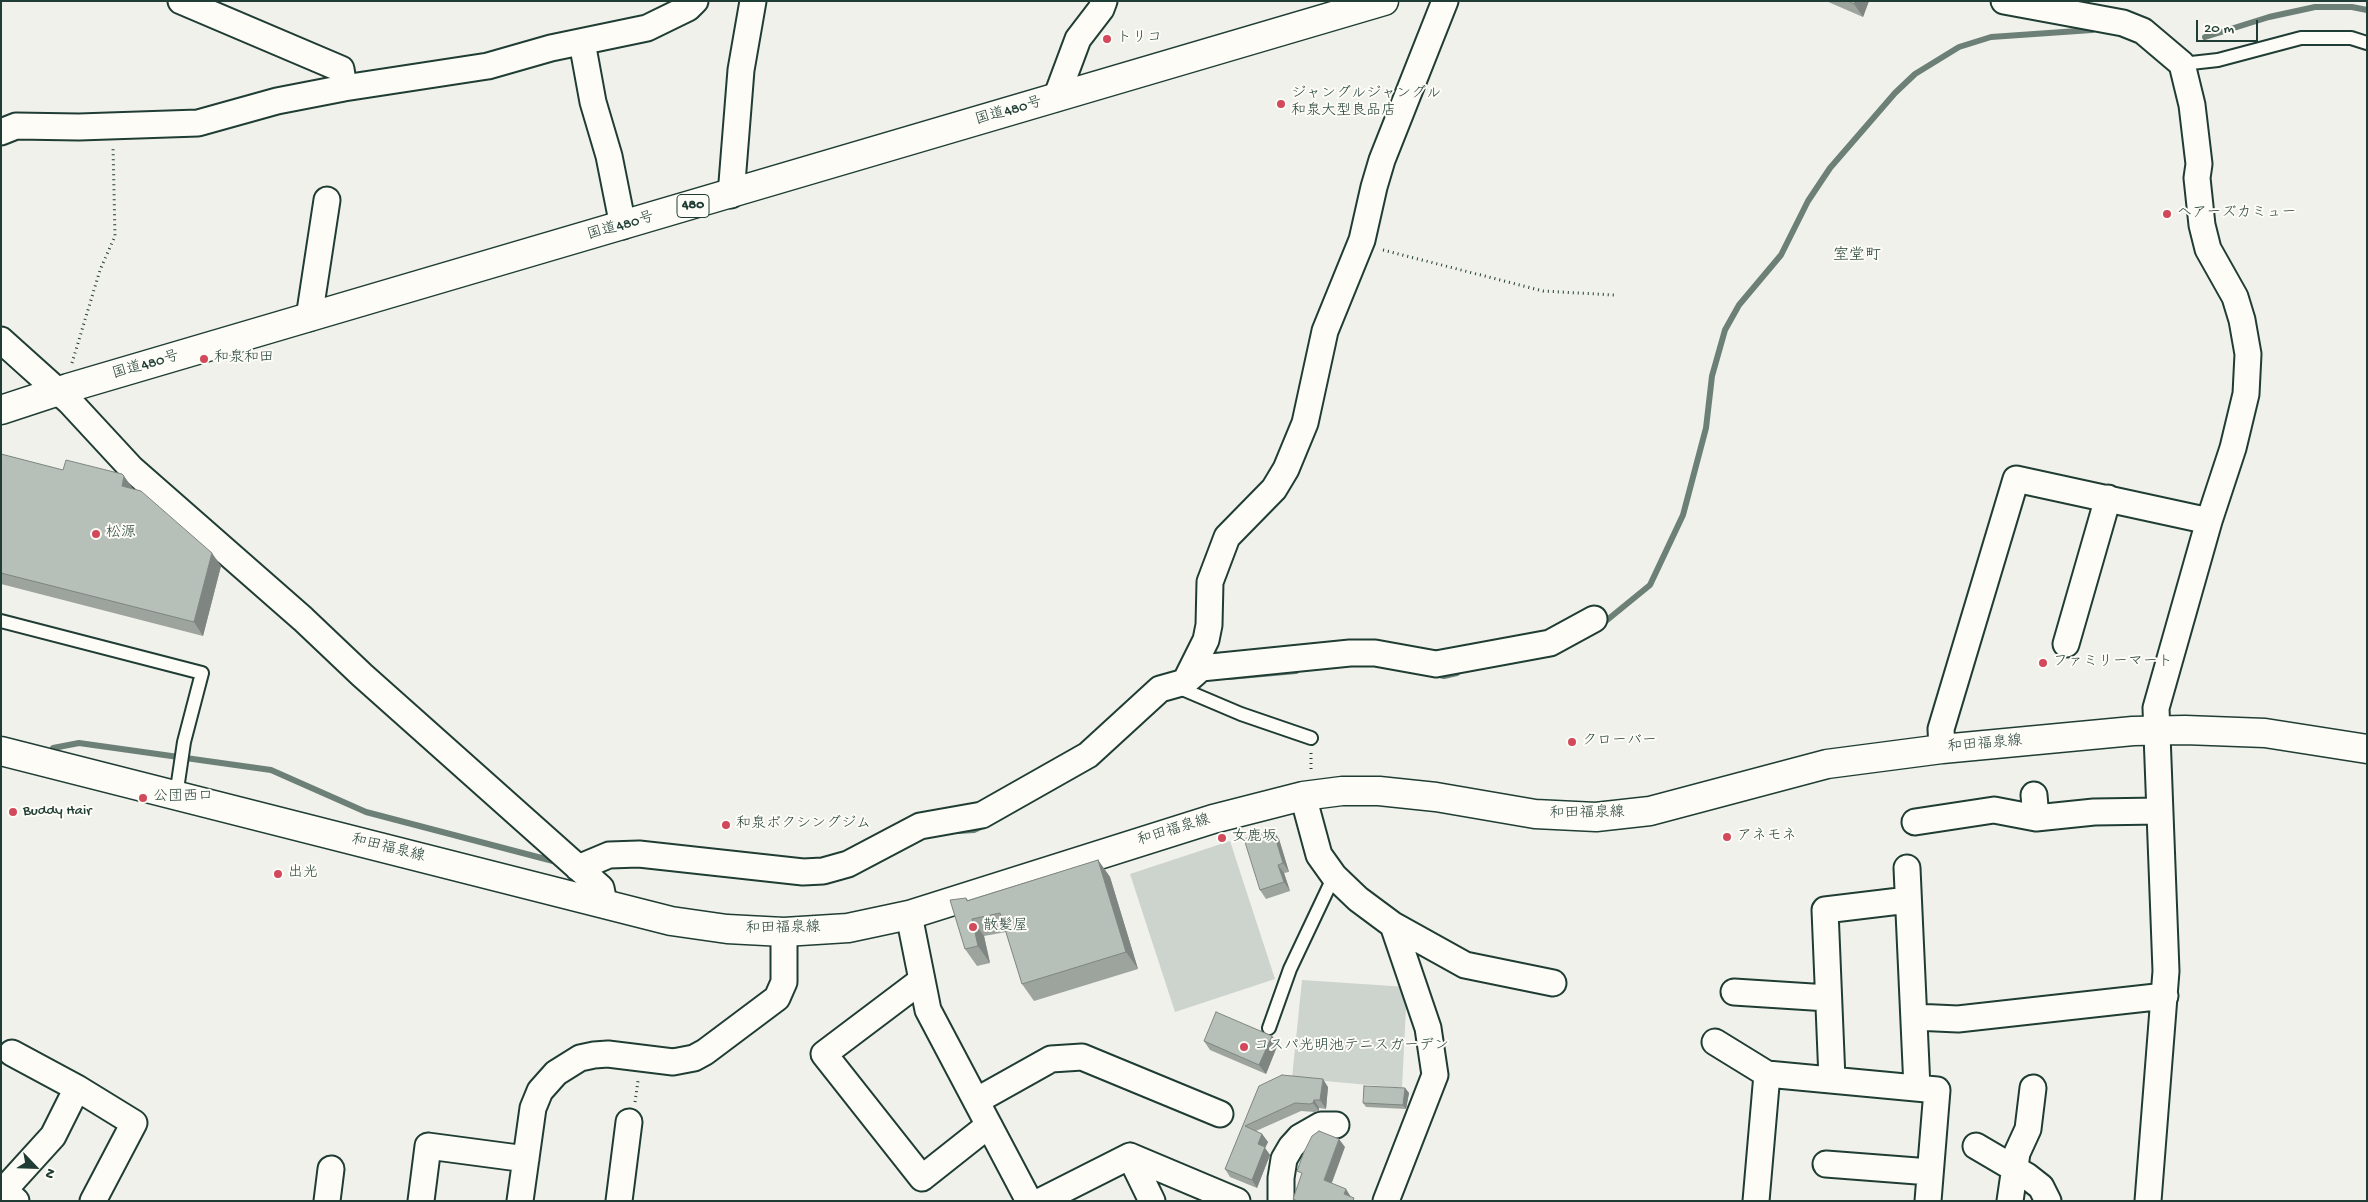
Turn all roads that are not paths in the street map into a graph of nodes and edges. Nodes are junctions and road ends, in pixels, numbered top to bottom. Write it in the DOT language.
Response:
graph roads {
  1 [pos="181,1"];
  2 [pos="695,1"];
  3 [pos="753,1"];
  4 [pos="1104,1"];
  5 [pos="1384,1"];
  6 [pos="1445,1"];
  7 [pos="2004,1"];
  8 [pos="582,42"];
  9 [pos="2367,42"];
  10 [pos="2182,64"];
  11 [pos="344,88"];
  12 [pos="1056,98"];
  13 [pos="1,132"];
  14 [pos="731,195"];
  15 [pos="327,200"];
  16 [pos="622,226"];
  17 [pos="309,318"];
  18 [pos="1,340"];
  19 [pos="62,390"];
  20 [pos="1,410"];
  21 [pos="2108,498"];
  22 [pos="2209,521"];
  23 [pos="1594,619"];
  24 [pos="1,621"];
  25 [pos="2066,644"];
  26 [pos="1179,684"];
  27 [pos="2156,731"];
  28 [pos="1311,738"];
  29 [pos="1942,749"];
  30 [pos="2367,749"];
  31 [pos="1,751"];
  32 [pos="1307,785"];
  33 [pos="176,796"];
  34 [pos="2159,811"];
  35 [pos="1927,813"];
  36 [pos="578,868"];
  37 [pos="1907,868"];
  38 [pos="1334,876"];
  39 [pos="1908,900"];
  40 [pos="604,903"];
  41 [pos="909,915"];
  42 [pos="1393,925"];
  43 [pos="784,932"];
  44 [pos="922,980"];
  45 [pos="1553,983"];
  46 [pos="1734,992"];
  47 [pos="2165,996"];
  48 [pos="1828,998"];
  49 [pos="1914,1017"];
  50 [pos="1269,1028"];
  51 [pos="1715,1042"];
  52 [pos="12,1053"];
  53 [pos="1767,1074"];
  54 [pos="1832,1079"];
  55 [pos="77,1088"];
  56 [pos="1917,1088"];
  57 [pos="2033,1088"];
  58 [pos="976,1100"];
  59 [pos="1220,1114"];
  60 [pos="629,1122"];
  61 [pos="989,1125"];
  62 [pos="1336,1125"];
  63 [pos="1976,1146"];
  64 [pos="1130,1156"];
  65 [pos="526,1159"];
  66 [pos="1826,1164"];
  67 [pos="2014,1168"];
  68 [pos="331,1169"];
  69 [pos="1930,1172"];
  70 [pos="16,1201"];
  71 [pos="93,1201"];
  72 [pos="327,1201"];
  73 [pos="421,1201"];
  74 [pos="520,1201"];
  75 [pos="619,1201"];
  76 [pos="1029,1201"];
  77 [pos="1041,1201"];
  78 [pos="1152,1201"];
  79 [pos="1237,1201"];
  80 [pos="1281,1201"];
  81 [pos="1386,1201"];
  82 [pos="1756,1201"];
  83 [pos="1928,1201"];
  84 [pos="2010,1201"];
  85 [pos="2048,1201"];
  86 [pos="2148,1201"];
  1 -- 11 [label="street"];
  2 -- 8 [label="street"];
  3 -- 14 [label="street"];
  4 -- 12 [label="street"];
  5 -- 12 [label="main road, 国道480号 / 480"];
  6 -- 26 [label="street"];
  7 -- 10 [label="street"];
  8 -- 11 [label="street"];
  8 -- 16 [label="street"];
  9 -- 10 [label="lane"];
  10 -- 22 [label="street"];
  11 -- 13 [label="street"];
  12 -- 14 [label="main road, 国道480号 / 480"];
  14 -- 16 [label="main road, 国道480号 / 480"];
  15 -- 17 [label="street"];
  16 -- 17 [label="main road, 国道480号 / 480"];
  17 -- 19 [label="main road, 国道480号 / 480"];
  18 -- 19 [label="street"];
  19 -- 20 [label="main road, 国道480号 / 480"];
  19 -- 36 [label="street"];
  21 -- 22 [label="street"];
  21 -- 25 [label="street"];
  21 -- 29 [label="street"];
  22 -- 27 [label="street"];
  23 -- 26 [label="street"];
  24 -- 33 [label="lane"];
  26 -- 28 [label="lane"];
  26 -- 36 [label="street"];
  27 -- 29 [label="main road, 和田福泉線"];
  27 -- 30 [label="main road, 和田福泉線"];
  27 -- 34 [label="street"];
  29 -- 32 [label="main road, 和田福泉線"];
  31 -- 33 [label="main road, 和田福泉線"];
  32 -- 38 [label="street"];
  32 -- 41 [label="main road, 和田福泉線"];
  33 -- 40 [label="main road, 和田福泉線"];
  34 -- 35 [label="street"];
  34 -- 47 [label="street"];
  36 -- 40 [label="street"];
  37 -- 39 [label="street"];
  38 -- 42 [label="street"];
  38 -- 50 [label="lane"];
  39 -- 48 [label="street"];
  39 -- 49 [label="street"];
  40 -- 43 [label="main road, 和田福泉線"];
  41 -- 43 [label="main road, 和田福泉線"];
  41 -- 44 [label="street"];
  42 -- 45 [label="street"];
  42 -- 81 [label="street"];
  43 -- 65 [label="street"];
  44 -- 58 [label="street"];
  44 -- 61 [label="street"];
  46 -- 48 [label="street"];
  47 -- 49 [label="street"];
  47 -- 86 [label="street"];
  48 -- 54 [label="street"];
  49 -- 56 [label="street"];
  51 -- 53 [label="street"];
  52 -- 55 [label="street"];
  53 -- 54 [label="street"];
  53 -- 82 [label="street"];
  54 -- 56 [label="street"];
  55 -- 70 [label="street"];
  55 -- 71 [label="street"];
  56 -- 69 [label="street"];
  57 -- 67 [label="street"];
  58 -- 59 [label="street"];
  58 -- 61 [label="street"];
  60 -- 75 [label="street"];
  61 -- 76 [label="street"];
  62 -- 80 [label="street"];
  63 -- 67 [label="street"];
  64 -- 77 [label="street"];
  64 -- 78 [label="street"];
  64 -- 79 [label="street"];
  65 -- 73 [label="street"];
  65 -- 74 [label="street"];
  66 -- 69 [label="street"];
  67 -- 84 [label="street"];
  67 -- 85 [label="street"];
  68 -- 72 [label="street"];
  69 -- 83 [label="street"];
}
